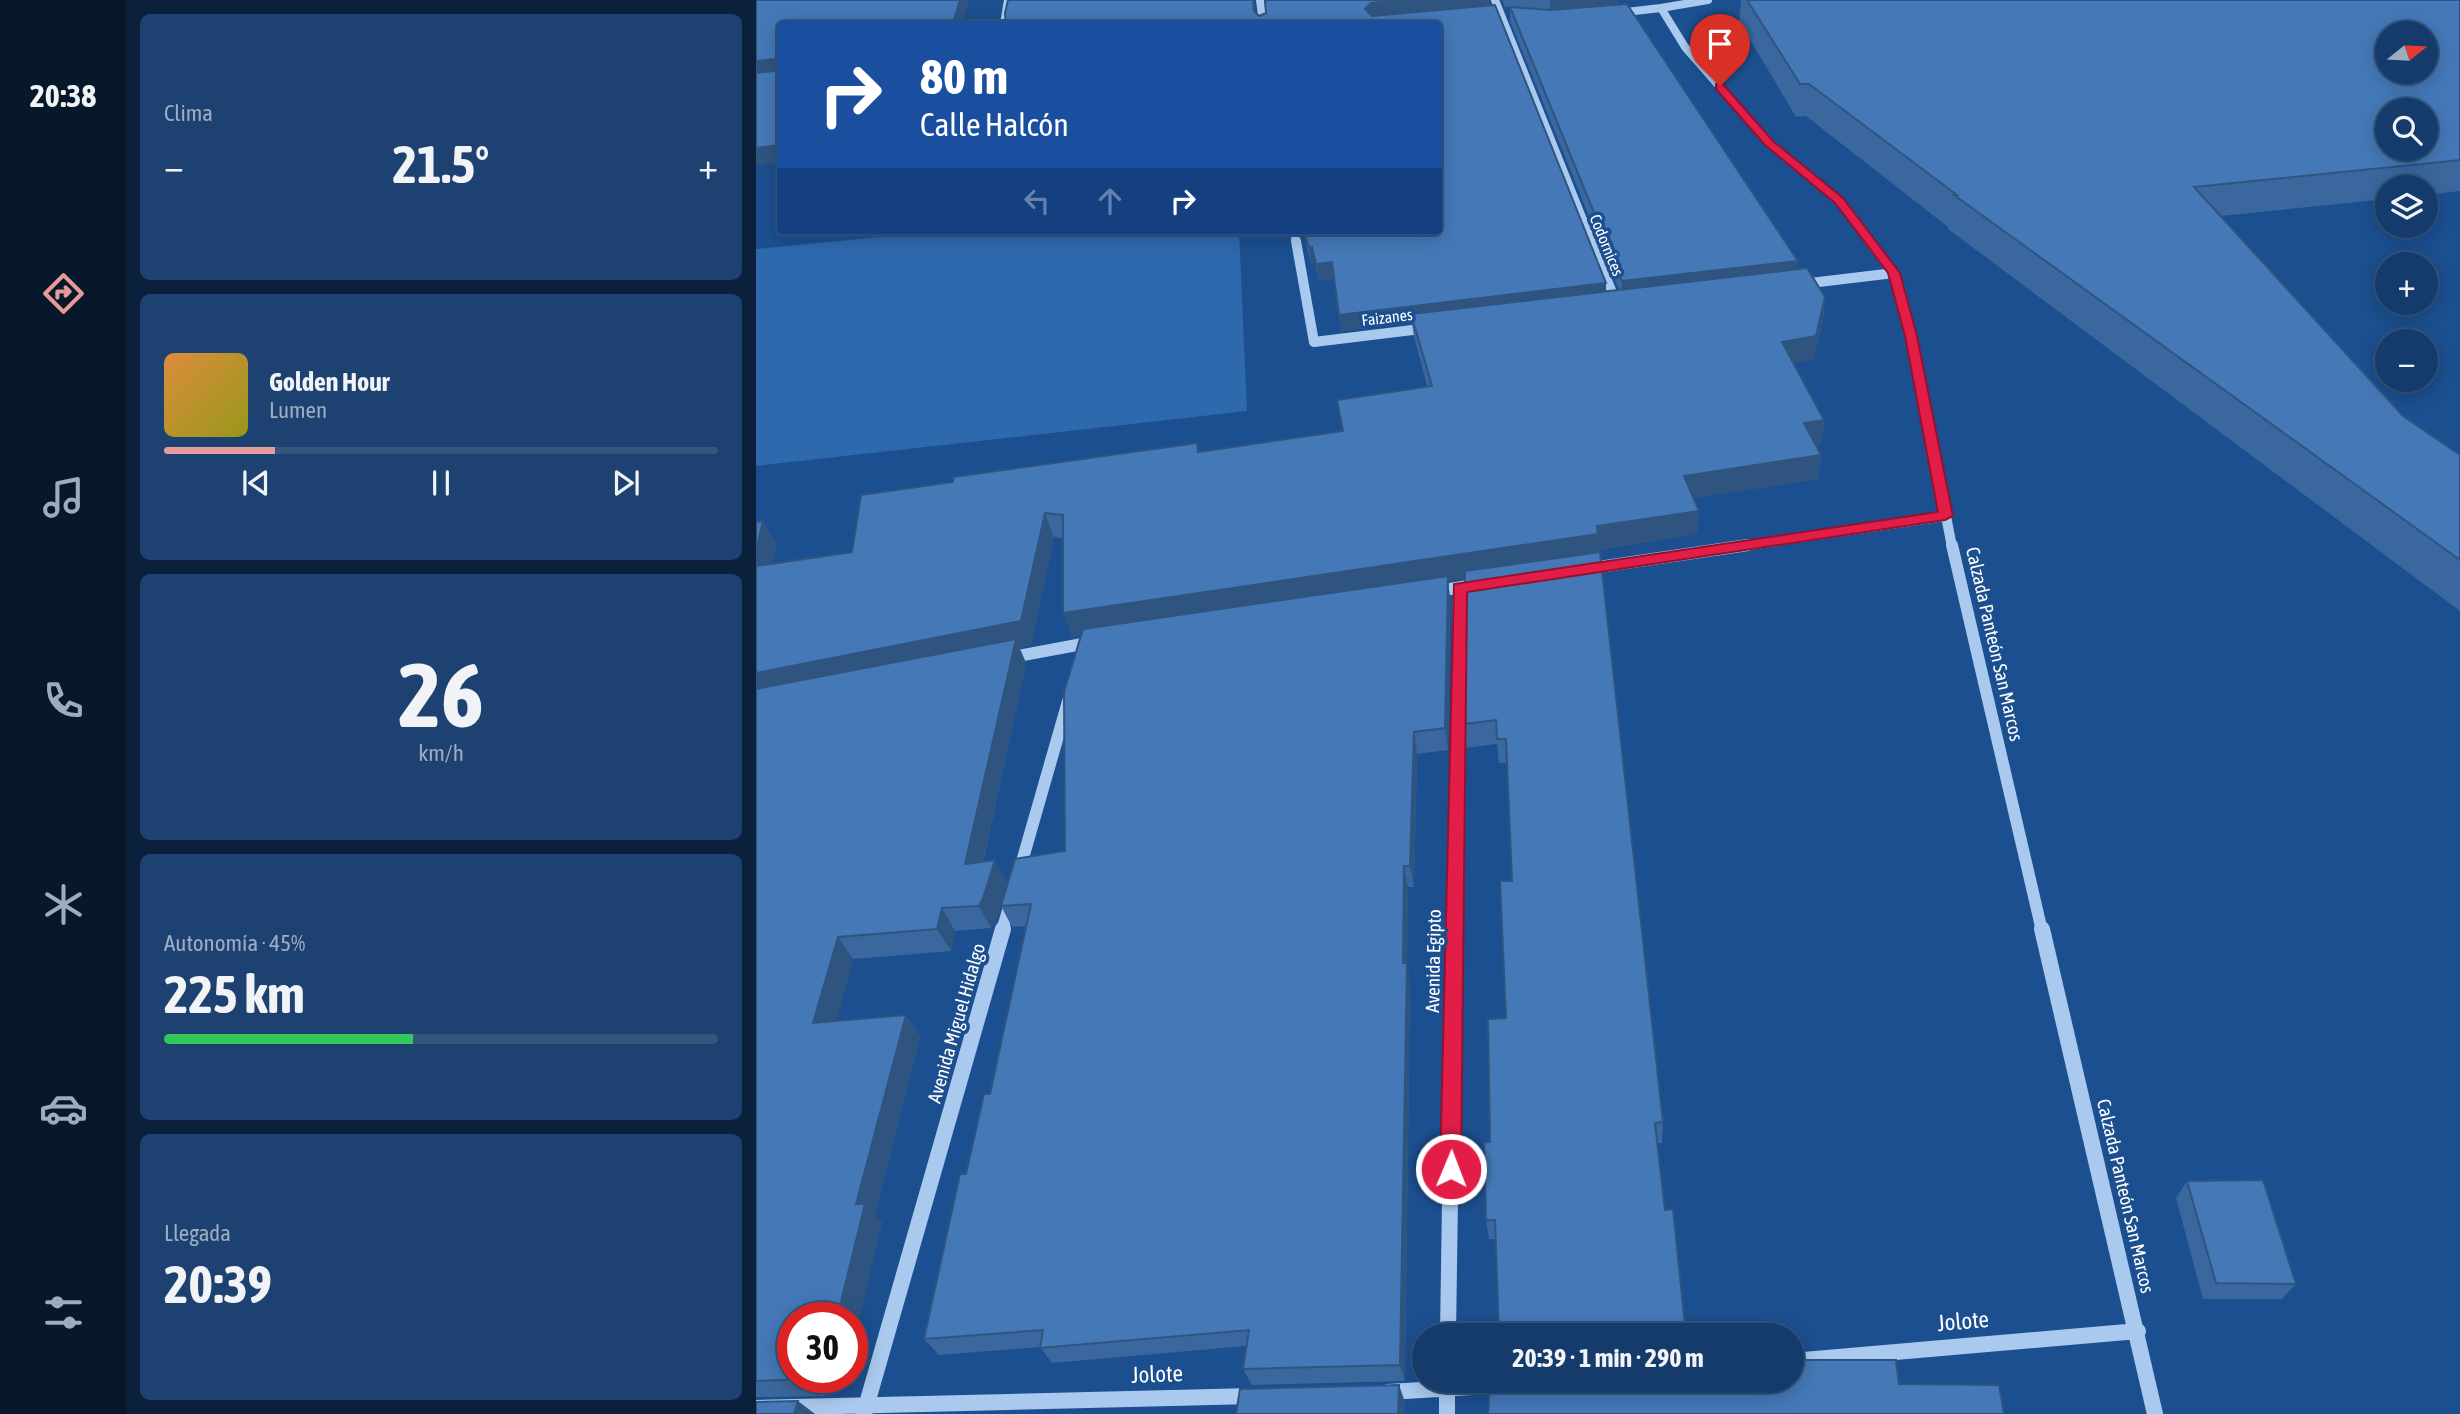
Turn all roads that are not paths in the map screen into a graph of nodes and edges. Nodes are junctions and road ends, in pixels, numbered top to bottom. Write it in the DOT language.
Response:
graph roads {
  1 [pos="1007,0"];
  2 [pos="1260,0"];
  3 [pos="1495,0"];
  4 [pos="1708,0"];
  5 [pos="1661,8"];
  6 [pos="1500,13"];
  7 [pos="1611,13"];
  8 [pos="1512,14"];
  9 [pos="1487,15"];
  10 [pos="1004,21"];
  11 [pos="1263,21"];
  12 [pos="1295,235"];
  13 [pos="1894,273"];
  14 [pos="1797,284"];
  15 [pos="1631,304"];
  16 [pos="1617,305"];
  17 [pos="1603,307"];
  18 [pos="1438,327"];
  19 [pos="1945,516"];
  20 [pos="1567,572"];
  21 [pos="1500,582"];
  22 [pos="1459,588"];
  23 [pos="1419,594"];
  24 [pos="1111,639"];
  25 [pos="988,662"];
  26 [pos="1073,684"];
  27 [pos="1448,1323"];
  28 [pos="2138,1331"];
  29 [pos="1804,1359"];
  30 [pos="1412,1389"];
  31 [pos="1364,1393"];
  32 [pos="1447,1393"];
  33 [pos="1268,1395"];
  34 [pos="756,1408"];
  35 [pos="865,1410"];
  36 [pos="1447,1414"];
  37 [pos="2155,1414"];
  1 -- 10 [label="street"];
  2 -- 11 [label="street"];
  3 -- 6 [label="street, Codornices"];
  4 -- 5 [label="street"];
  5 -- 7 [label="street"];
  5 -- 13 [label="street, Calzada Panteón San Marcos"];
  6 -- 8 [label="street"];
  6 -- 9 [label="street"];
  6 -- 16 [label="street, Codornices"];
  12 -- 18 [label="street, Faizanes"];
  13 -- 14 [label="street"];
  13 -- 19 [label="street, Calzada Panteón San Marcos"];
  15 -- 16 [label="street, Codornices"];
  16 -- 17 [label="street"];
  19 -- 20 [label="street"];
  19 -- 28 [label="street, Calzada Panteón San Marcos"];
  21 -- 22 [label="street"];
  22 -- 23 [label="street"];
  22 -- 27 [label="street, Avenida Egipto"];
  24 -- 25 [label="street"];
  26 -- 35 [label="street, Avenida Miguel Hidalgo"];
  28 -- 29 [label="street, Jolote"];
  28 -- 37 [label="street, Calzada Panteón San Marcos"];
  30 -- 31 [label="street"];
  32 -- 36 [label="street"];
  33 -- 35 [label="street, Jolote"];
  34 -- 35 [label="street, Jolote"];
}
